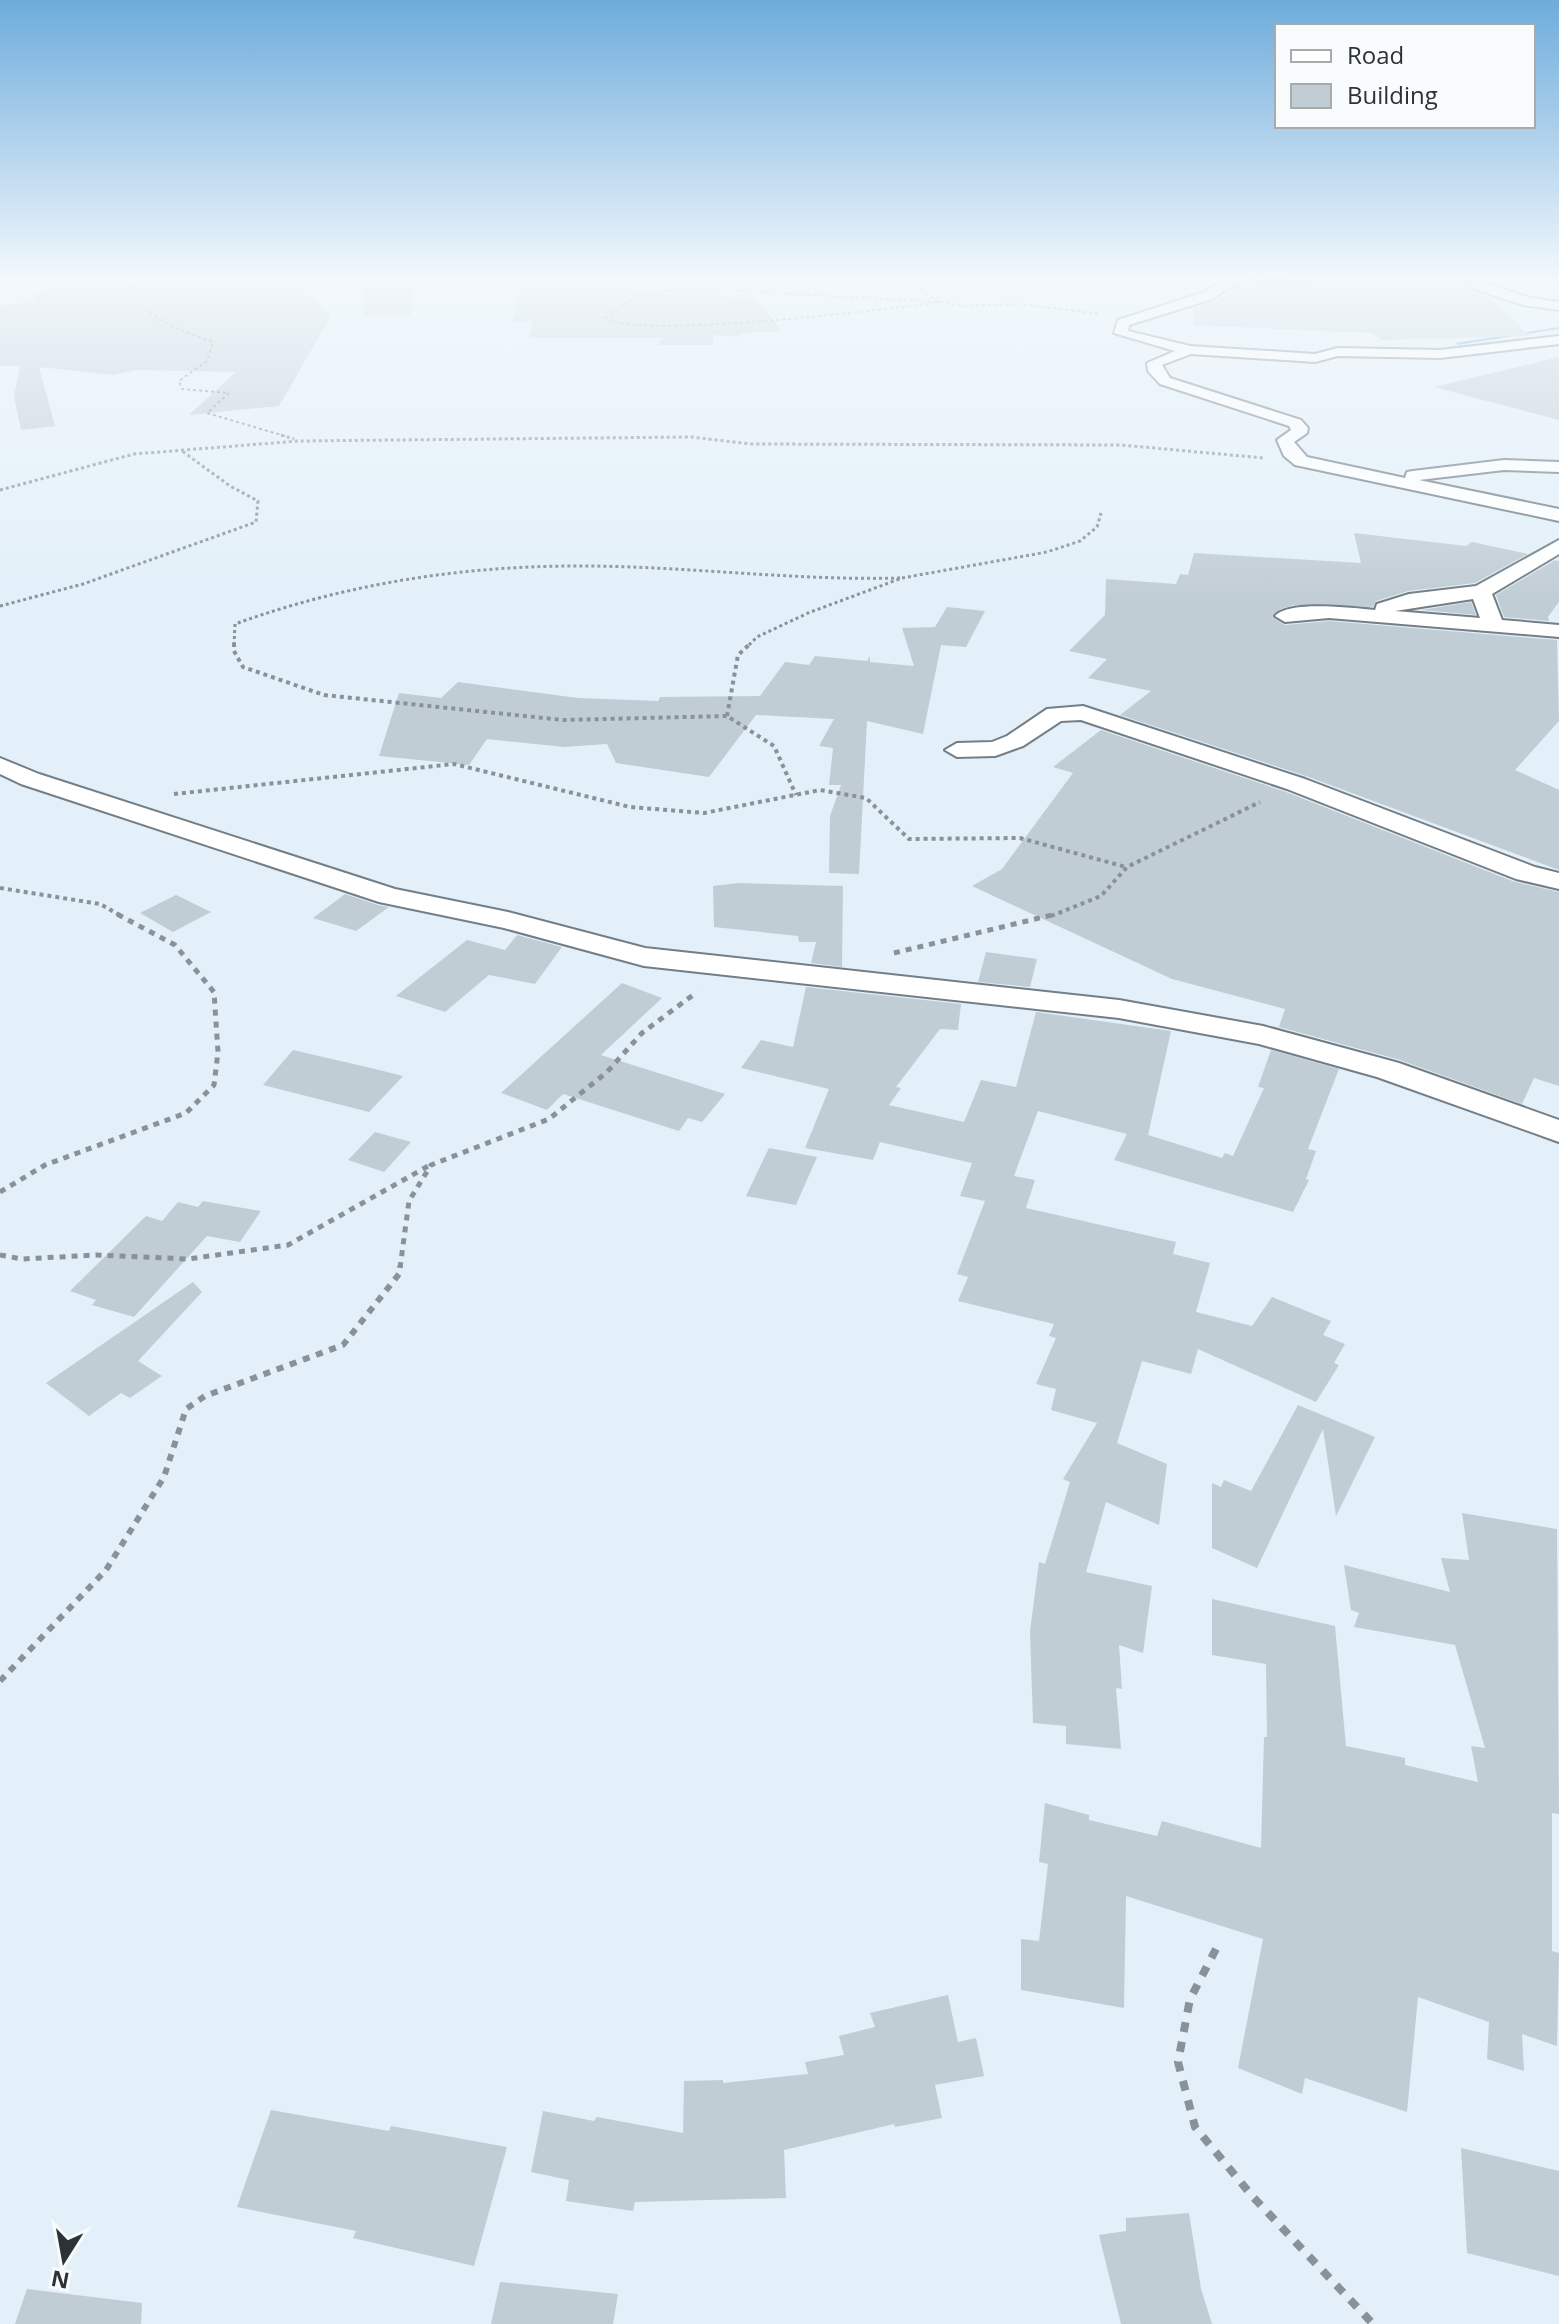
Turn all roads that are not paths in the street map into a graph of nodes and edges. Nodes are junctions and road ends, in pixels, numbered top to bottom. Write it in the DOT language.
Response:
graph roads {
  1 [pos="1179,385"];
  2 [pos="1559,467"];
  3 [pos="1395,479"];
  4 [pos="1559,515"];
  5 [pos="1559,546"];
  6 [pos="1481,592"];
  7 [pos="1364,614"];
  8 [pos="1285,616"];
  9 [pos="1493,624"];
  10 [pos="1559,631"];
  11 [pos="957,750"];
  12 [pos="0,765"];
  13 [pos="1559,881"];
  14 [pos="1559,1132"];
  1 -- 3 [label="street"];
  2 -- 3 [label="street"];
  3 -- 4 [label="street"];
  5 -- 6 [label="street"];
  6 -- 7 [label="street"];
  6 -- 9 [label="street"];
  7 -- 8 [label="street"];
  7 -- 9 [label="street"];
  9 -- 10 [label="street"];
  11 -- 13 [label="street"];
  12 -- 14 [label="street"];
}
